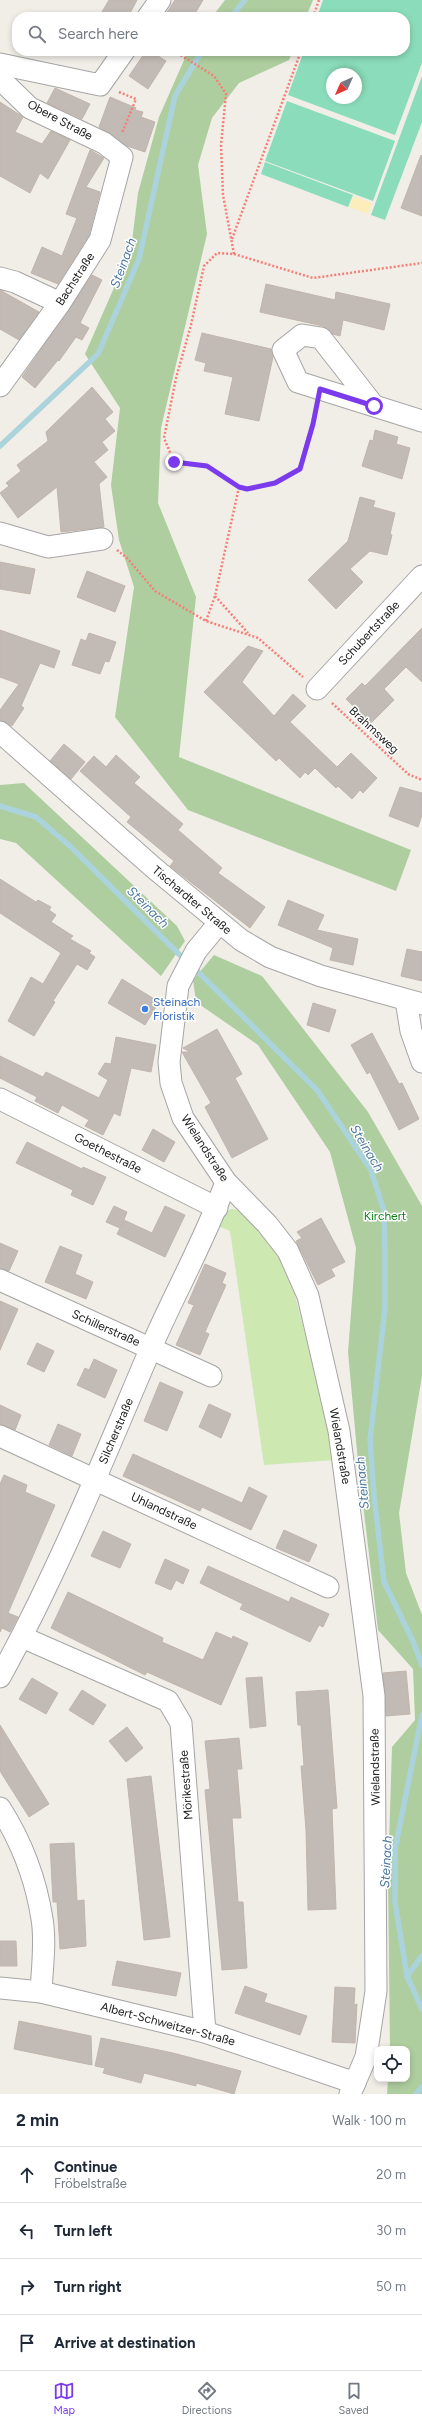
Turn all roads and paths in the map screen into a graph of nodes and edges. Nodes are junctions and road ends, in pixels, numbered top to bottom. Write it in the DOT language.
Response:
graph roads {
  1 [pos="160,0"];
  2 [pos="319,0"];
  3 [pos="152,12"];
  4 [pos="315,12"];
  5 [pos="120,56"];
  6 [pos="182,56"];
  7 [pos="299,56"];
  8 [pos="0,64"];
  9 [pos="0,80"];
  10 [pos="100,85"];
  11 [pos="118,155"];
  12 [pos="232,239"];
  13 [pos="234,254"];
  14 [pos="422,263"];
  15 [pos="0,278"];
  16 [pos="60,303"];
  17 [pos="0,386"];
  18 [pos="320,389"];
  19 [pos="374,406"];
  20 [pos="422,421"];
  21 [pos="239,487"];
  22 [pos="0,533"];
  23 [pos="102,539"];
  24 [pos="422,576"];
  25 [pos="215,596"];
  26 [pos="206,621"];
  27 [pos="249,634"];
  28 [pos="317,689"];
  29 [pos="0,732"];
  30 [pos="422,780"];
  31 [pos="219,923"];
  32 [pos="414,1002"];
  33 [pos="422,1062"];
  34 [pos="0,1099"];
  35 [pos="226,1182"];
  36 [pos="217,1208"];
  37 [pos="0,1280"];
  38 [pos="151,1349"];
  39 [pos="211,1376"];
  40 [pos="0,1436"];
  41 [pos="96,1480"];
  42 [pos="328,1587"];
  43 [pos="22,1637"];
  44 [pos="0,1677"];
  45 [pos="0,1808"];
  46 [pos="0,1988"];
  47 [pos="41,1992"];
  48 [pos="205,2032"];
  49 [pos="353,2088"];
  1 -- 3 [label="street"];
  2 -- 4 [label="path"];
  5 -- 10 [label="street"];
  6 -- 12 [label="path"];
  7 -- 12 [label="path"];
  8 -- 10 [label="street"];
  9 -- 11 [label="street, Obere Straße"];
  10 -- 11 [label="path"];
  11 -- 16 [label="street, Bachstraße"];
  12 -- 13 [label="path"];
  13 -- 14 [label="path"];
  13 -- 21 [label="path"];
  15 -- 16 [label="street"];
  16 -- 17 [label="street, Bachstraße"];
  18 -- 19 [label="street"];
  18 -- 19 [label="street"];
  18 -- 21 [label="path"];
  19 -- 20 [label="street"];
  21 -- 25 [label="path"];
  22 -- 23 [label="street"];
  23 -- 26 [label="path"];
  24 -- 28 [label="street, Schubertstraße"];
  25 -- 26 [label="path"];
  25 -- 27 [label="path"];
  26 -- 27 [label="path"];
  27 -- 28 [label="path, Brahmsweg"];
  28 -- 30 [label="path, Brahmsweg"];
  29 -- 31 [label="street, Tischardter Straße"];
  31 -- 32 [label="street, Tischardter Straße"];
  31 -- 35 [label="street, Wielandstraße"];
  32 -- 33 [label="street"];
  34 -- 36 [label="street, Goethestraße"];
  35 -- 36 [label="street, Silcherstraße"];
  35 -- 49 [label="street, Wielandstraße"];
  36 -- 38 [label="street, Silcherstraße"];
  37 -- 38 [label="street, Schillerstraße"];
  38 -- 39 [label="street, Schillerstraße"];
  38 -- 41 [label="street, Silcherstraße"];
  40 -- 41 [label="street, Uhlandstraße"];
  41 -- 42 [label="street, Uhlandstraße"];
  41 -- 43 [label="street, Silcherstraße"];
  43 -- 44 [label="street, Silcherstraße"];
  43 -- 48 [label="street, Mörikestraße"];
  45 -- 47 [label="street"];
  46 -- 47 [label="street, Albert-Schweitzer-Straße"];
  47 -- 48 [label="street, Albert-Schweitzer-Straße"];
  48 -- 49 [label="street, Albert-Schweitzer-Straße"];
}
